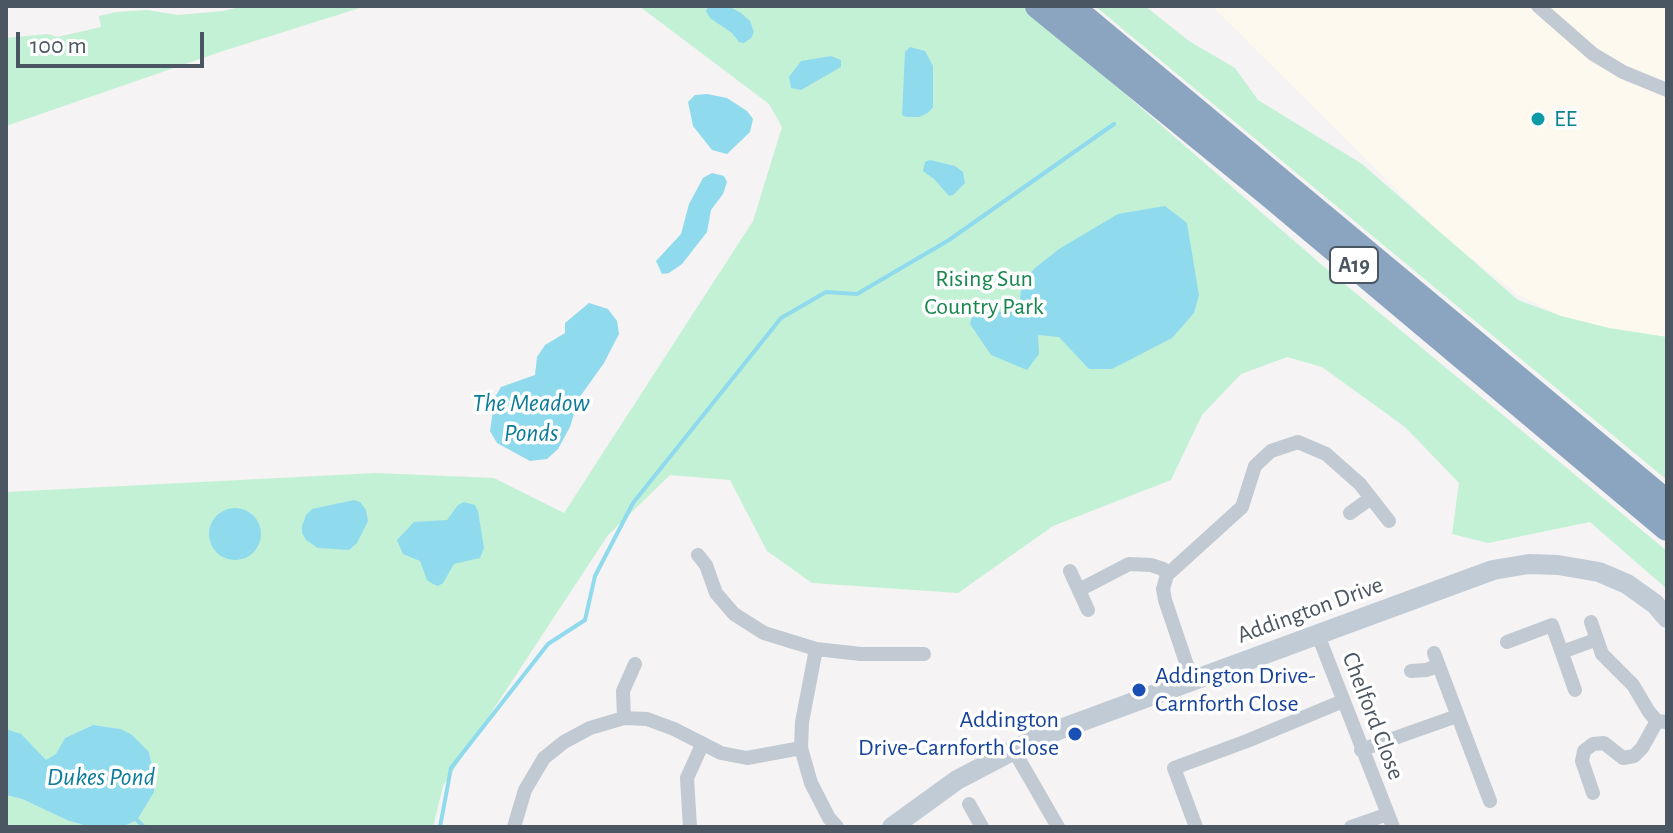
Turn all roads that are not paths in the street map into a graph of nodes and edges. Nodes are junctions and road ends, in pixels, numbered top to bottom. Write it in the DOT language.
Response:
graph roads {
  1 [pos="1038,6"];
  2 [pos="1070,6"];
  3 [pos="1538,6"];
  4 [pos="1667,90"];
  5 [pos="1371,498"];
  6 [pos="1667,503"];
  7 [pos="1350,513"];
  8 [pos="1389,521"];
  9 [pos="1667,528"];
  10 [pos="698,555"];
  11 [pos="1070,571"];
  12 [pos="1167,575"];
  13 [pos="1079,590"];
  14 [pos="1088,610"];
  15 [pos="1667,618"];
  16 [pos="1591,622"];
  17 [pos="1318,635"];
  18 [pos="1595,640"];
  19 [pos="1507,642"];
  20 [pos="816,649"];
  21 [pos="1562,652"];
  22 [pos="924,654"];
  23 [pos="635,664"];
  24 [pos="1411,671"];
  25 [pos="1192,680"];
  26 [pos="1575,690"];
  27 [pos="1343,701"];
  28 [pos="1457,716"];
  29 [pos="624,718"];
  30 [pos="1662,722"];
  31 [pos="702,745"];
  32 [pos="801,748"];
  33 [pos="1013,749"];
  34 [pos="1361,750"];
  35 [pos="1593,793"];
  36 [pos="1490,801"];
  37 [pos="969,804"];
  38 [pos="1390,820"];
  39 [pos="514,827"];
  40 [pos="690,827"];
  41 [pos="837,827"];
  42 [pos="892,827"];
  43 [pos="982,827"];
  44 [pos="1058,827"];
  45 [pos="1196,827"];
  46 [pos="1351,827"];
  1 -- 9 [label="highway, A19"];
  2 -- 6 [label="highway, A19"];
  3 -- 4 [label="street"];
  5 -- 7 [label="street"];
  5 -- 8 [label="street"];
  5 -- 12 [label="street"];
  10 -- 20 [label="street"];
  11 -- 13 [label="street"];
  12 -- 13 [label="street"];
  12 -- 25 [label="street"];
  13 -- 14 [label="street"];
  15 -- 17 [label="street, Addington Drive"];
  16 -- 18 [label="street"];
  17 -- 25 [label="street, Addington Drive"];
  17 -- 27 [label="street, Chelford Close"];
  18 -- 21 [label="street"];
  18 -- 30 [label="street"];
  19 -- 21 [label="street"];
  20 -- 22 [label="street"];
  20 -- 32 [label="street"];
  21 -- 26 [label="street"];
  23 -- 29 [label="street"];
  24 -- 28 [label="street"];
  25 -- 33 [label="street, Addington Drive"];
  27 -- 34 [label="street, Chelford Close"];
  27 -- 45 [label="street"];
  28 -- 34 [label="street"];
  28 -- 36 [label="street"];
  29 -- 31 [label="street"];
  29 -- 39 [label="street"];
  30 -- 35 [label="street"];
  31 -- 32 [label="street"];
  31 -- 40 [label="street"];
  32 -- 41 [label="street"];
  33 -- 42 [label="street, Addington Drive"];
  33 -- 44 [label="street"];
  34 -- 38 [label="street, Chelford Close"];
  37 -- 43 [label="street"];
  38 -- 46 [label="street, Chelford Close"];
}
